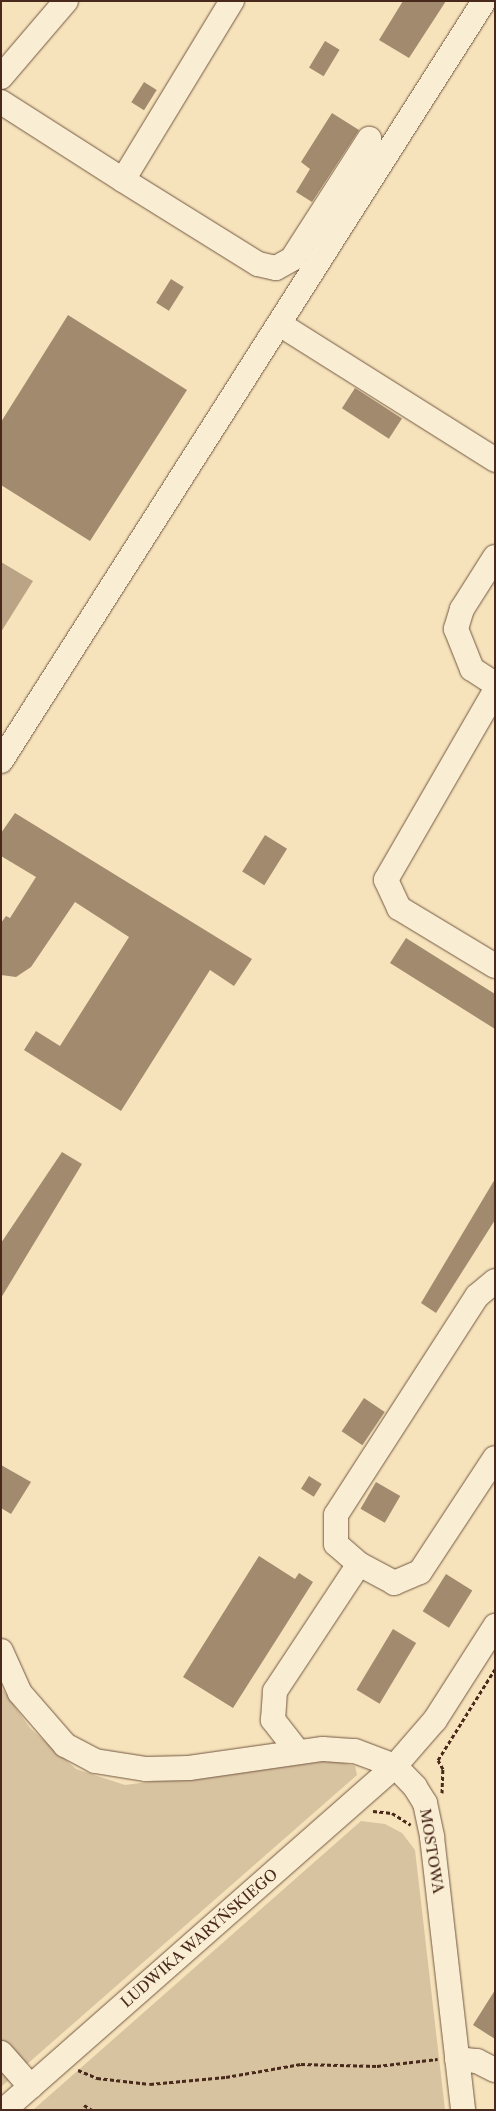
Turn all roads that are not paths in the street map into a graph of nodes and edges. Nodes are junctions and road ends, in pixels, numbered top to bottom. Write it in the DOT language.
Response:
graph roads {
  1 [pos="66,1"];
  2 [pos="232,1"];
  3 [pos="484,1"];
  4 [pos="1,77"];
  5 [pos="1,102"];
  6 [pos="369,139"];
  7 [pos="123,180"];
  8 [pos="281,326"];
  9 [pos="495,460"];
  10 [pos="495,558"];
  11 [pos="495,684"];
  12 [pos="495,691"];
  13 [pos="1,761"];
  14 [pos="495,966"];
  15 [pos="495,1281"];
  16 [pos="495,1458"];
  17 [pos="359,1564"];
  18 [pos="493,1632"];
  19 [pos="1,1651"];
  20 [pos="298,1752"];
  21 [pos="394,1766"];
  22 [pos="1,2053"];
  23 [pos="449,2059"];
  24 [pos="495,2070"];
  25 [pos="31,2087"];
  26 [pos="4,2110"];
  27 [pos="463,2110"];
  1 -- 4 [label="street"];
  2 -- 7 [label="street"];
  3 -- 8 [label="street"];
  5 -- 7 [label="street"];
  6 -- 7 [label="street"];
  8 -- 9 [label="street"];
  8 -- 13 [label="street"];
  10 -- 11 [label="street"];
  12 -- 14 [label="street"];
  15 -- 17 [label="street"];
  16 -- 17 [label="street"];
  17 -- 20 [label="street"];
  18 -- 21 [label="street"];
  19 -- 20 [label="street"];
  20 -- 21 [label="street"];
  21 -- 23 [label="street, MOSTOWA"];
  21 -- 25 [label="street, LUDWIKA WARYŃSKIEGO"];
  22 -- 25 [label="street"];
  23 -- 24 [label="street"];
  23 -- 27 [label="street, MOSTOWA"];
  25 -- 26 [label="street, LUDWIKA WARYŃSKIEGO"];
}
